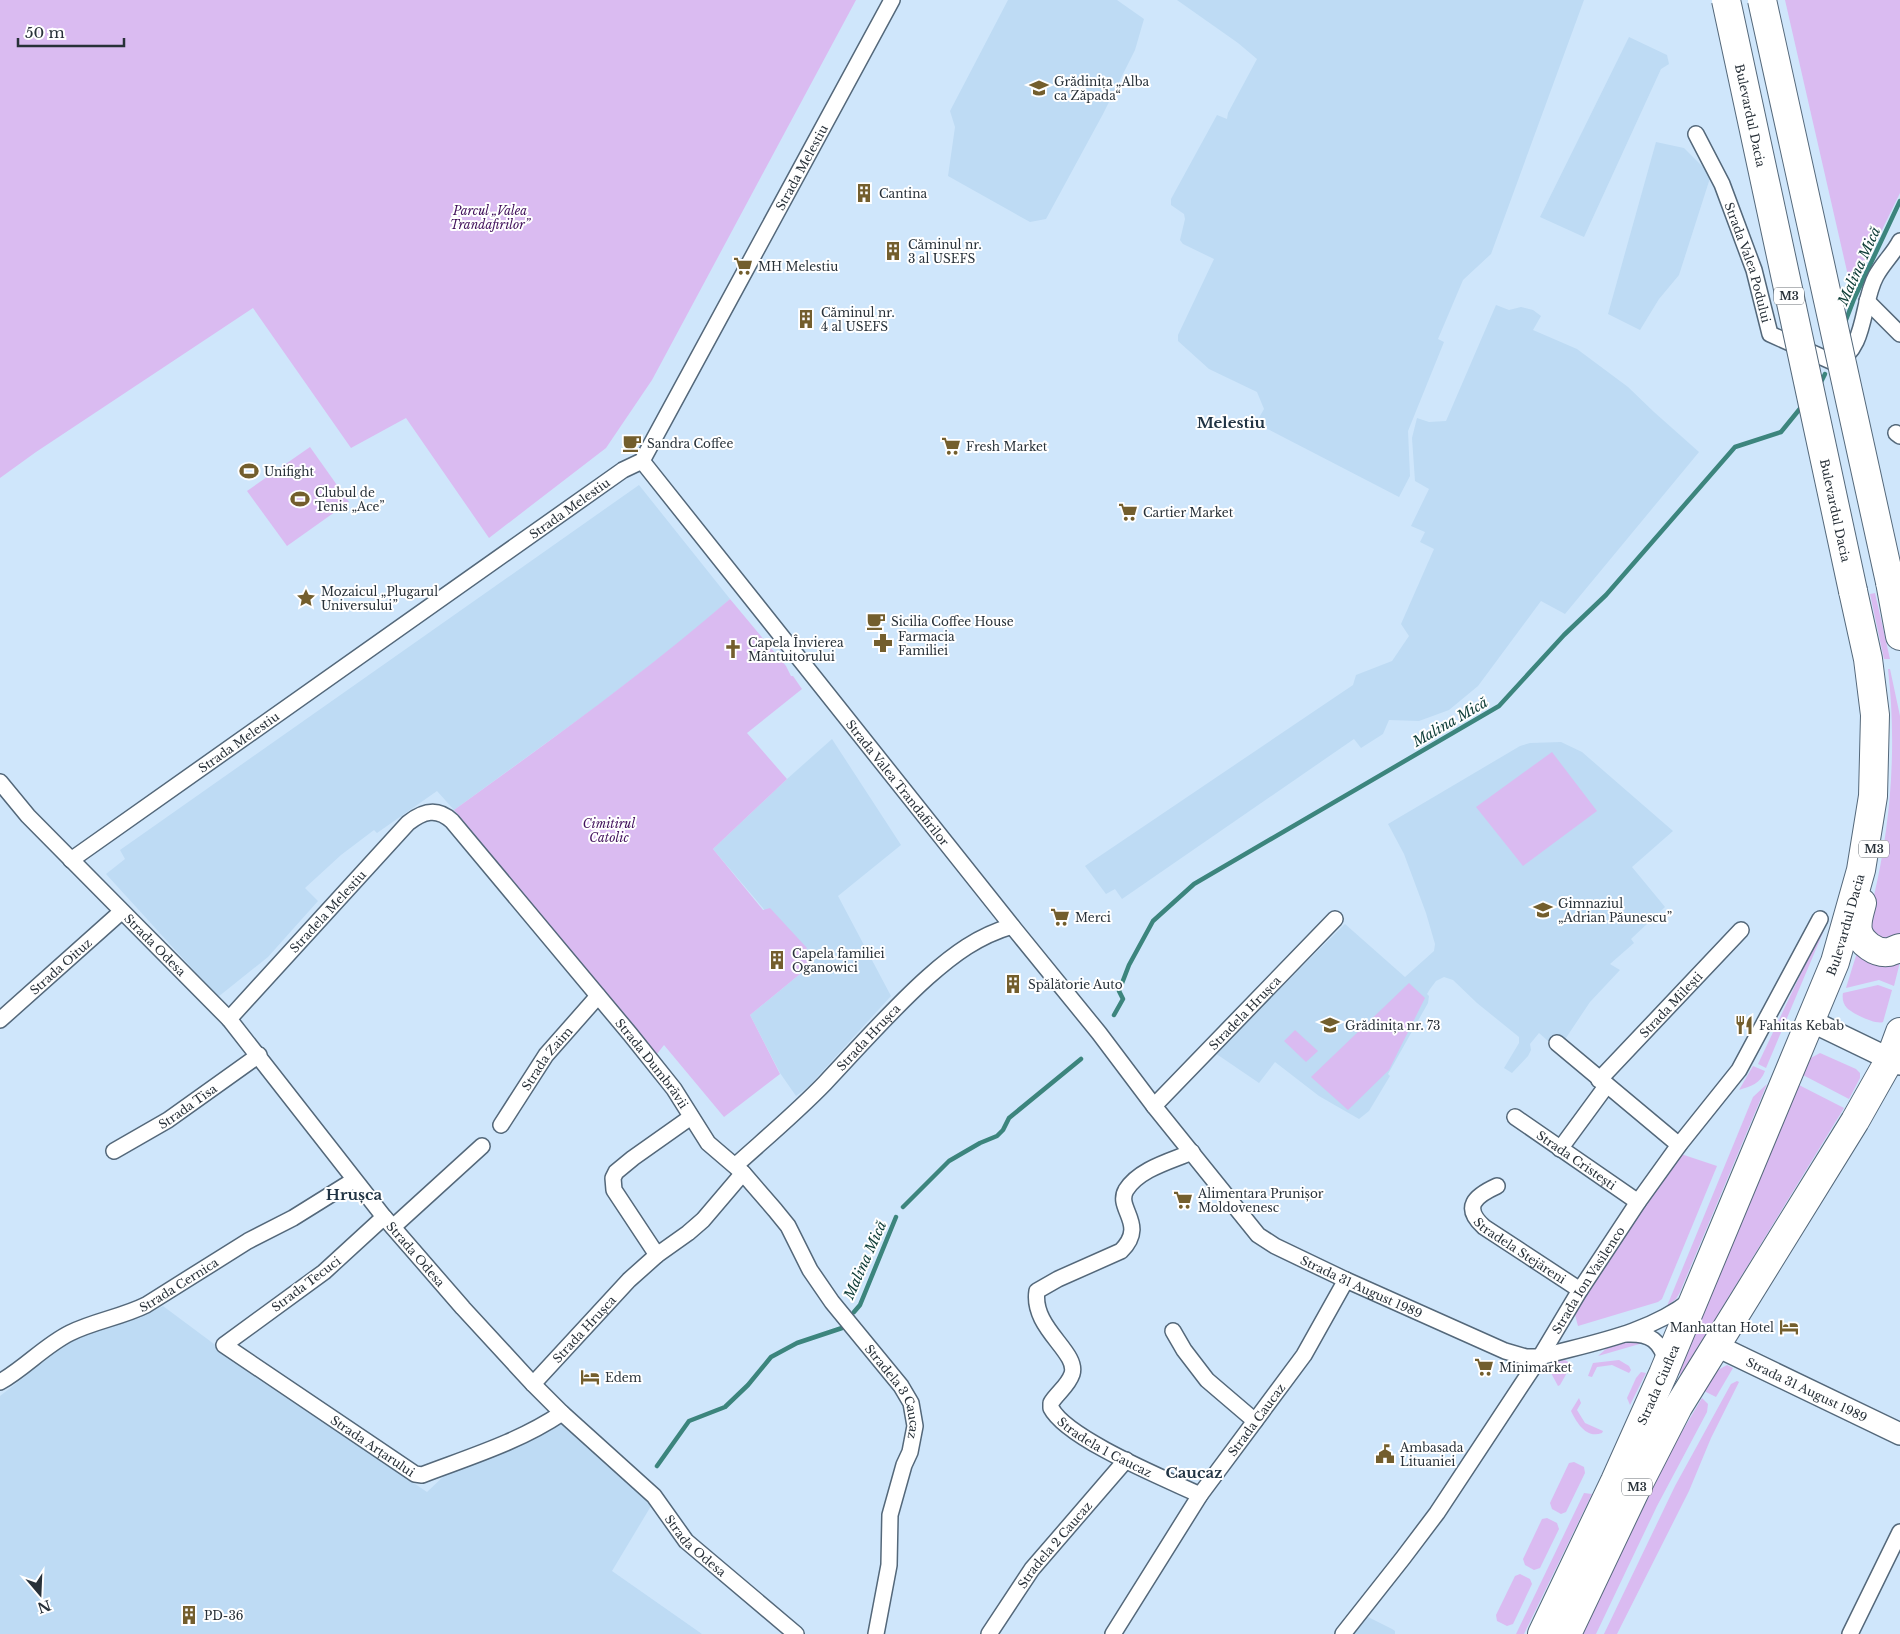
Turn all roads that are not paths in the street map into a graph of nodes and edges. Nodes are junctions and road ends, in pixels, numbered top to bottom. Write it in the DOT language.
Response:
graph roads {
  1 [pos="892,0"];
  2 [pos="1726,0"];
  3 [pos="1762,0"];
  4 [pos="1696,134"];
  5 [pos="1900,242"];
  6 [pos="1867,301"];
  7 [pos="1900,334"];
  8 [pos="642,461"];
  9 [pos="1900,636"];
  10 [pos="1875,715"];
  11 [pos="0,782"];
  12 [pos="432,811"];
  13 [pos="71,860"];
  14 [pos="121,912"];
  15 [pos="1335,919"];
  16 [pos="1820,919"];
  17 [pos="1012,926"];
  18 [pos="1741,930"];
  19 [pos="1900,948"];
  20 [pos="598,996"];
  21 [pos="229,1019"];
  22 [pos="0,1020"];
  23 [pos="1811,1021"];
  24 [pos="1900,1032"];
  25 [pos="1557,1043"];
  26 [pos="259,1056"];
  27 [pos="1895,1061"];
  28 [pos="1603,1082"];
  29 [pos="1154,1106"];
  30 [pos="691,1117"];
  31 [pos="1515,1117"];
  32 [pos="501,1124"];
  33 [pos="1679,1145"];
  34 [pos="482,1146"];
  35 [pos="1560,1148"];
  36 [pos="114,1151"];
  37 [pos="1192,1152"];
  38 [pos="739,1169"];
  39 [pos="354,1180"];
  40 [pos="1497,1186"];
  41 [pos="1638,1202"];
  42 [pos="389,1222"];
  43 [pos="657,1255"];
  44 [pos="1346,1280"];
  45 [pos="1580,1290"];
  46 [pos="1693,1299"];
  47 [pos="855,1330"];
  48 [pos="1173,1331"];
  49 [pos="1625,1334"];
  50 [pos="224,1345"];
  51 [pos="1716,1345"];
  52 [pos="1540,1357"];
  53 [pos="1667,1363"];
  54 [pos="0,1382"];
  55 [pos="533,1384"];
  56 [pos="562,1413"];
  57 [pos="1255,1421"];
  58 [pos="1900,1434"];
  59 [pos="1126,1460"];
  60 [pos="1200,1495"];
  61 [pos="1900,1532"];
  62 [pos="796,1634"];
  63 [pos="876,1634"];
  64 [pos="989,1634"];
  65 [pos="1113,1634"];
  66 [pos="1343,1634"];
  67 [pos="1542,1634"];
  68 [pos="1567,1634"];
  69 [pos="1850,1634"];
  1 -- 8 [label="street, Strada Melestiu"];
  2 -- 10 [label="highway, Bulevardul Dacia / M3, bridge"];
  3 -- 9 [label="highway, bridge"];
  4 -- 6 [label="street, Strada Valea Podului"];
  5 -- 6 [label="street, Strada Valea Podului"];
  6 -- 7 [label="street"];
  8 -- 13 [label="street, Strada Melestiu"];
  8 -- 17 [label="street, Strada Valea Trandafirilor"];
  10 -- 19 [label="highway, M3"];
  10 -- 23 [label="highway, Bulevardul Dacia / M3"];
  11 -- 13 [label="street, Strada Odesa"];
  12 -- 20 [label="street, Strada Dumbrăvii"];
  12 -- 21 [label="street, Stradela Melestiu"];
  13 -- 14 [label="street, Strada Odesa"];
  14 -- 21 [label="street, Strada Odesa"];
  14 -- 22 [label="street, Strada Oituz"];
  15 -- 29 [label="street, Stradela Hrușca"];
  16 -- 33 [label="street, Strada Ion Vasilenco"];
  17 -- 29 [label="street, Strada Valea Trandafirilor"];
  17 -- 38 [label="street, Strada Hrușca"];
  18 -- 28 [label="street, Strada Milești"];
  20 -- 30 [label="street, Strada Dumbrăvii"];
  20 -- 32 [label="street, Strada Zaim"];
  21 -- 26 [label="street, Strada Odesa"];
  23 -- 27 [label="street"];
  23 -- 46 [label="highway, Strada Ciuflea / M3"];
  24 -- 27 [label="highway, M3"];
  25 -- 28 [label="street"];
  26 -- 36 [label="street, Strada Tisa"];
  26 -- 39 [label="street, Strada Odesa"];
  27 -- 51 [label="highway, Strada Ciuflea / M3"];
  28 -- 33 [label="street"];
  28 -- 35 [label="street, Strada Milești"];
  29 -- 37 [label="street, Strada 31 August 1989"];
  30 -- 38 [label="street, Strada Dumbrăvii"];
  30 -- 43 [label="street"];
  31 -- 35 [label="street, Strada Cristești"];
  33 -- 41 [label="street, Strada Ion Vasilenco"];
  34 -- 42 [label="street"];
  35 -- 41 [label="street, Strada Cristești"];
  37 -- 44 [label="street, Strada 31 August 1989"];
  37 -- 59 [label="street, Stradela 1 Caucaz"];
  38 -- 43 [label="street, Strada Hrușca"];
  38 -- 47 [label="street, Strada Dumbrăvii"];
  39 -- 42 [label="street, Strada Odesa"];
  39 -- 54 [label="street, Strada Cernica"];
  40 -- 45 [label="street, Stradela Stejăreni"];
  41 -- 45 [label="street, Strada Ion Vasilenco"];
  42 -- 50 [label="street, Strada Tecuci"];
  42 -- 55 [label="street, Strada Odesa"];
  43 -- 55 [label="street, Strada Hrușca"];
  44 -- 52 [label="street, Strada 31 August 1989"];
  44 -- 57 [label="street, Strada Caucaz"];
  45 -- 52 [label="street, Strada Ion Vasilenco"];
  46 -- 49 [label="street, Strada 31 August 1989"];
  46 -- 53 [label="highway, Strada Ciuflea / M3"];
  47 -- 63 [label="street, Stradela 3 Caucaz"];
  48 -- 57 [label="street"];
  49 -- 52 [label="street, Strada 31 August 1989"];
  49 -- 53 [label="street, Strada 31 August 1989"];
  50 -- 56 [label="street, Strada Arțarului"];
  51 -- 58 [label="street, Strada 31 August 1989"];
  51 -- 68 [label="highway, Strada Ciuflea / M3"];
  52 -- 66 [label="street, Strada Ion Vasilenco"];
  53 -- 67 [label="highway, Strada Ciuflea / M3"];
  55 -- 56 [label="street, Strada Odesa"];
  56 -- 62 [label="street, Strada Odesa"];
  57 -- 60 [label="street, Strada Caucaz"];
  59 -- 60 [label="street, Stradela 1 Caucaz"];
  59 -- 64 [label="street, Stradela 2 Caucaz"];
  60 -- 65 [label="street, Strada Caucaz"];
  61 -- 69 [label="street"];
}
